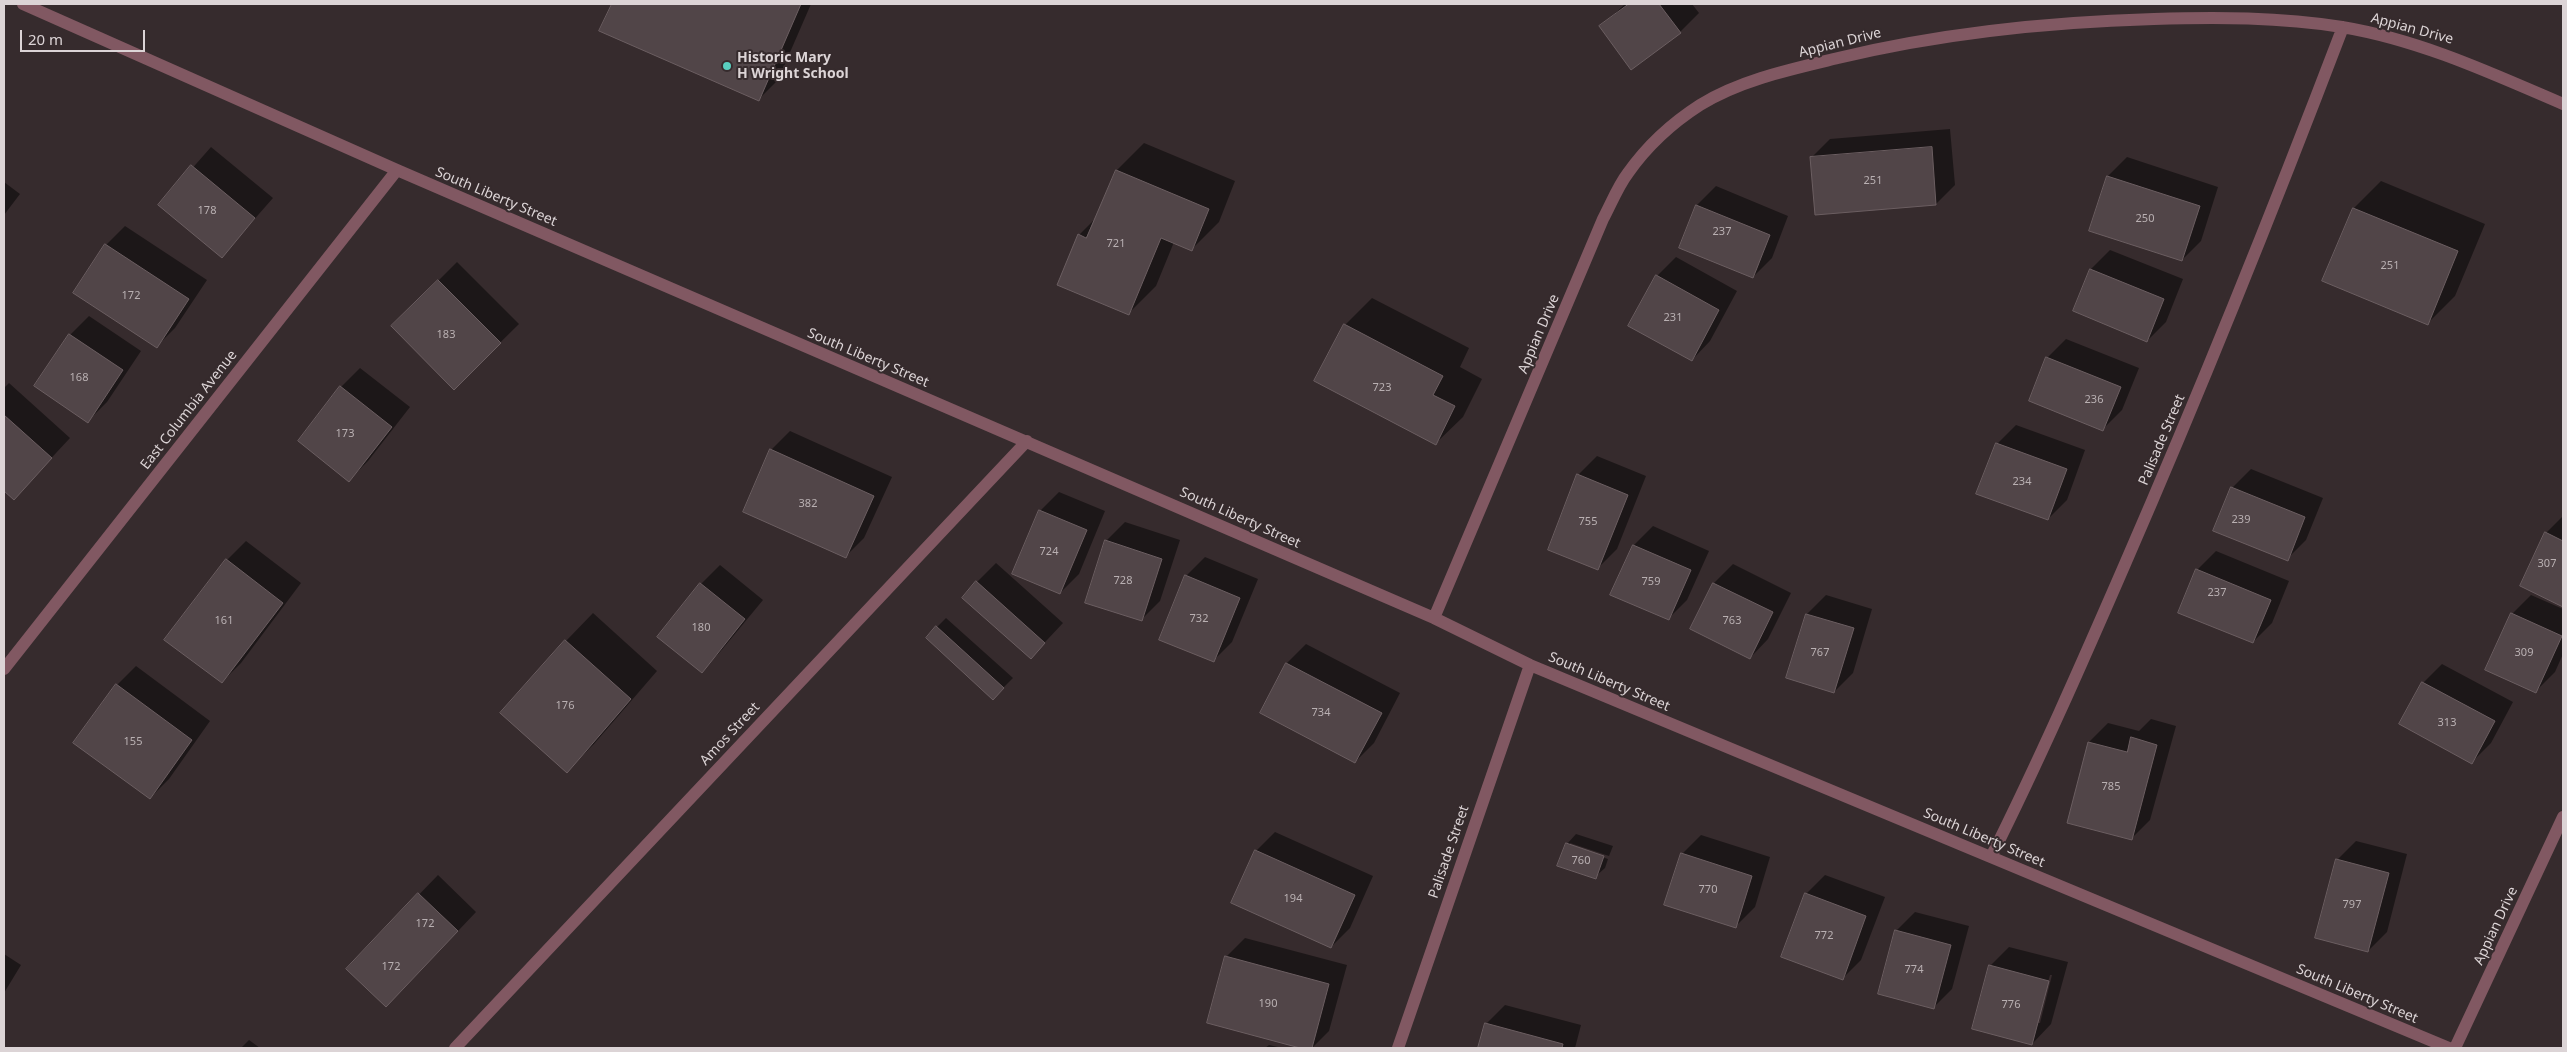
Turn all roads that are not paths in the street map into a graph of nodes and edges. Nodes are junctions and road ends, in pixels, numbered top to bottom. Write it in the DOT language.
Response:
graph roads {
  1 [pos="24,4"];
  2 [pos="2343,27"];
  3 [pos="2563,104"];
  4 [pos="397,170"];
  5 [pos="1027,441"];
  6 [pos="1434,618"];
  7 [pos="1530,665"];
  8 [pos="4,669"];
  9 [pos="2563,817"];
  10 [pos="1991,857"];
  11 [pos="454,1048"];
  12 [pos="1398,1048"];
  13 [pos="2449,1048"];
  14 [pos="2454,1048"];
  1 -- 4 [label="street, South Liberty Street"];
  2 -- 3 [label="street, Appian Drive"];
  2 -- 6 [label="street, Appian Drive"];
  2 -- 10 [label="street, Palisade Street"];
  4 -- 5 [label="street, South Liberty Street"];
  4 -- 8 [label="street, East Columbia Avenue"];
  5 -- 6 [label="street, South Liberty Street"];
  5 -- 11 [label="street, Amos Street"];
  6 -- 7 [label="street, South Liberty Street"];
  7 -- 10 [label="street, South Liberty Street"];
  7 -- 12 [label="street, Palisade Street"];
  9 -- 14 [label="street, Appian Drive"];
  10 -- 13 [label="street, South Liberty Street"];
}
